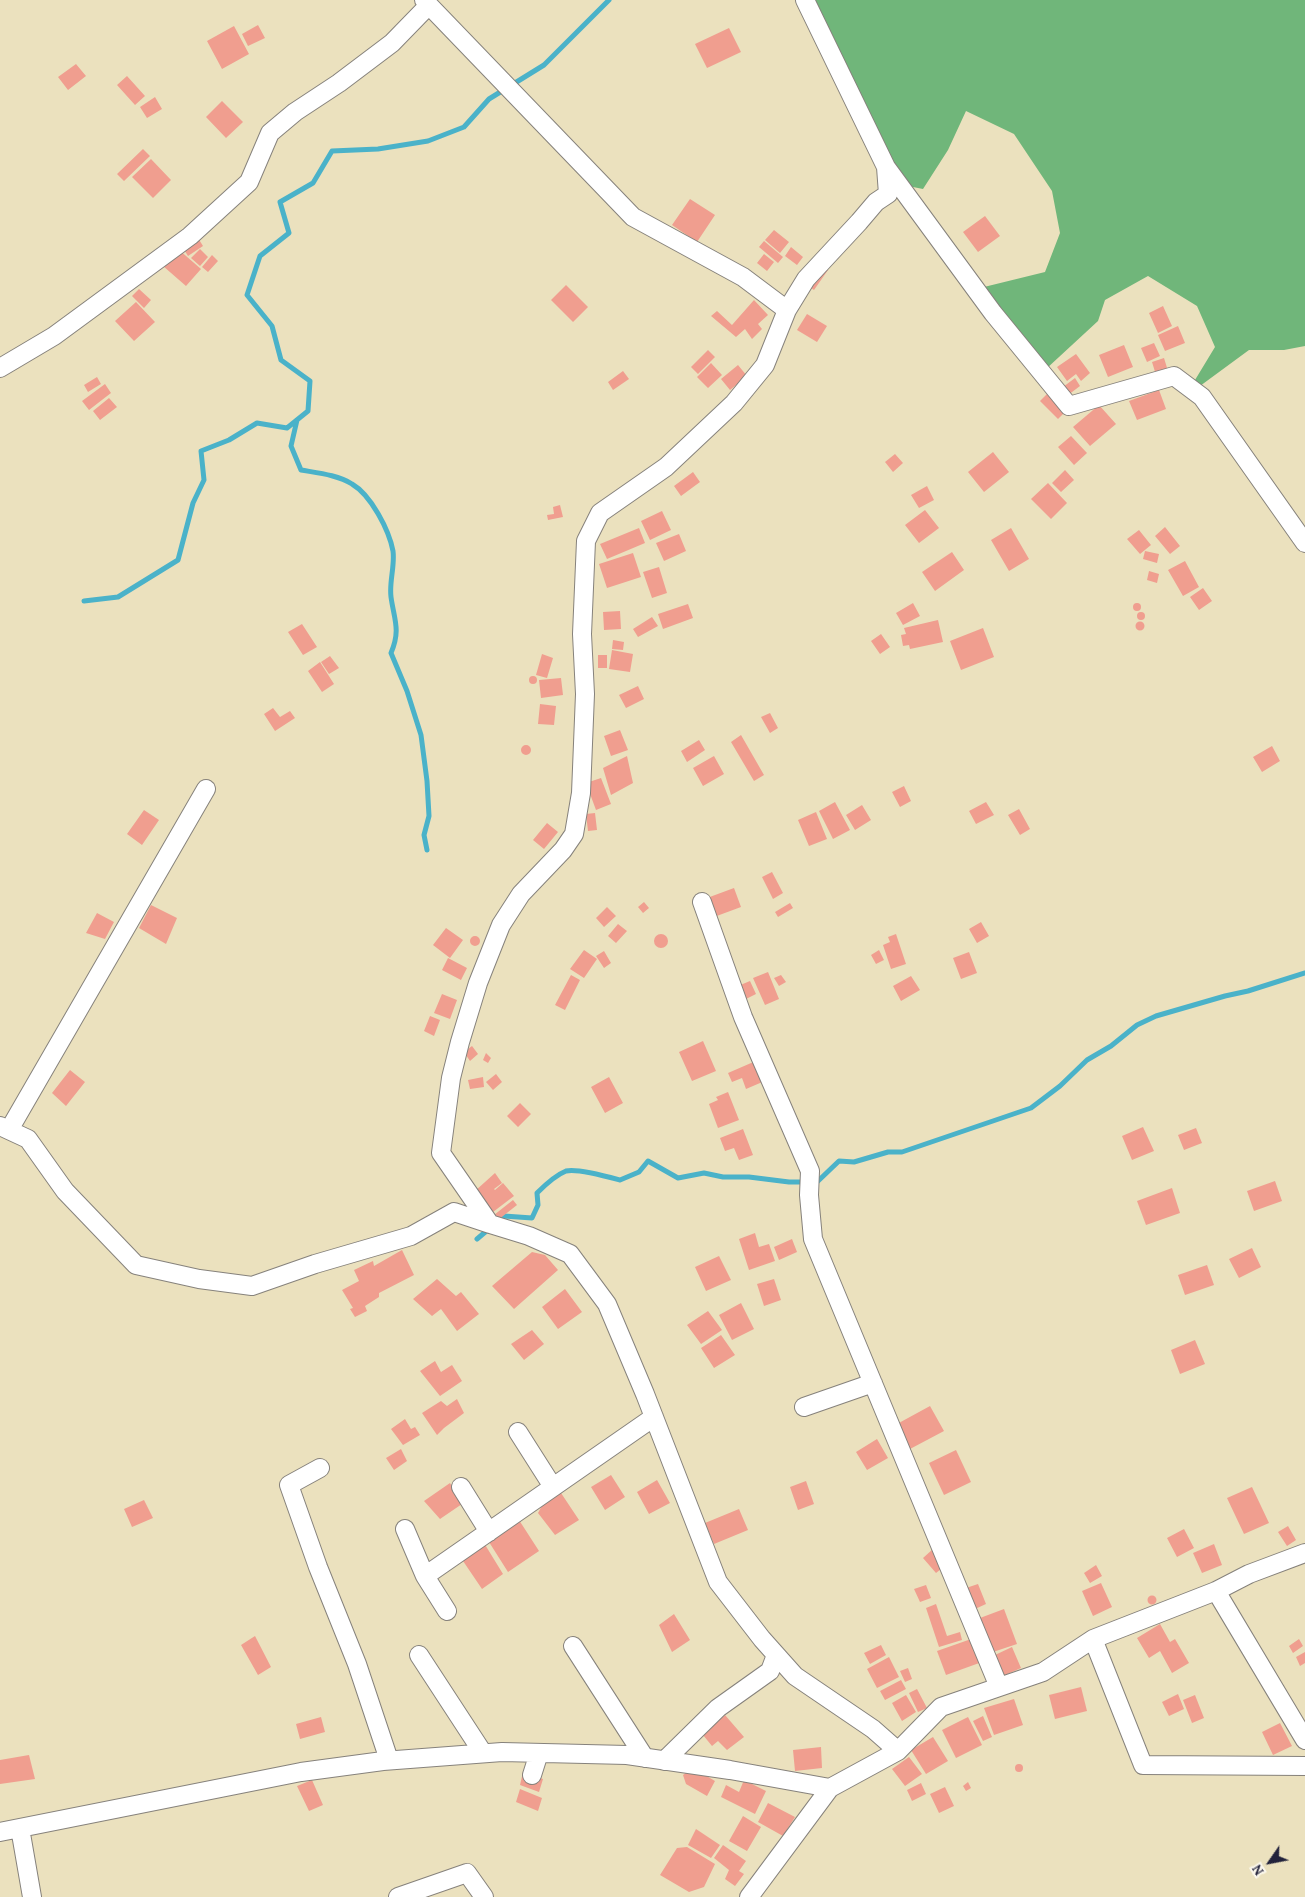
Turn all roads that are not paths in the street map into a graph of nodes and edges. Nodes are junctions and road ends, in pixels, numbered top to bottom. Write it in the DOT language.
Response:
graph roads {
  1 [pos="805,0"];
  2 [pos="426,3"];
  3 [pos="886,167"];
  4 [pos="787,310"];
  5 [pos="0,368"];
  6 [pos="1305,543"];
  7 [pos="206,788"];
  8 [pos="702,902"];
  9 [pos="4,1128"];
  10 [pos="490,1224"];
  11 [pos="873,1383"];
  12 [pos="804,1407"];
  13 [pos="654,1417"];
  14 [pos="518,1432"];
  15 [pos="320,1468"];
  16 [pos="553,1487"];
  17 [pos="462,1488"];
  18 [pos="405,1529"];
  19 [pos="489,1532"];
  20 [pos="1305,1552"];
  21 [pos="425,1576"];
  22 [pos="1216,1591"];
  23 [pos="447,1612"];
  24 [pos="1093,1639"];
  25 [pos="574,1646"];
  26 [pos="419,1655"];
  27 [pos="776,1655"];
  28 [pos="999,1687"];
  29 [pos="1305,1740"];
  30 [pos="898,1751"];
  31 [pos="483,1753"];
  32 [pos="539,1753"];
  33 [pos="645,1758"];
  34 [pos="389,1760"];
  35 [pos="664,1761"];
  36 [pos="1305,1766"];
  37 [pos="532,1775"];
  38 [pos="830,1788"];
  39 [pos="20,1828"];
  40 [pos="0,1832"];
  41 [pos="32,1897"];
  42 [pos="398,1897"];
  43 [pos="484,1897"];
  44 [pos="749,1897"];
  1 -- 3 [label="street"];
  2 -- 4 [label="street"];
  2 -- 5 [label="street"];
  3 -- 4 [label="street"];
  3 -- 6 [label="street"];
  4 -- 10 [label="street"];
  7 -- 9 [label="street"];
  8 -- 11 [label="street"];
  9 -- 10 [label="street"];
  10 -- 13 [label="street"];
  11 -- 12 [label="street"];
  11 -- 28 [label="street"];
  13 -- 16 [label="street"];
  13 -- 27 [label="street"];
  14 -- 16 [label="street"];
  15 -- 34 [label="street"];
  16 -- 19 [label="street"];
  17 -- 19 [label="street"];
  18 -- 21 [label="street"];
  19 -- 21 [label="street"];
  20 -- 22 [label="street"];
  21 -- 23 [label="street"];
  22 -- 24 [label="street"];
  22 -- 29 [label="street"];
  24 -- 28 [label="street"];
  24 -- 36 [label="street"];
  25 -- 33 [label="street"];
  26 -- 31 [label="street"];
  27 -- 30 [label="street"];
  27 -- 35 [label="street"];
  28 -- 30 [label="street"];
  30 -- 38 [label="street"];
  31 -- 32 [label="street"];
  31 -- 34 [label="street"];
  32 -- 33 [label="street"];
  32 -- 37 [label="street"];
  33 -- 35 [label="street"];
  34 -- 39 [label="street"];
  35 -- 38 [label="street"];
  38 -- 44 [label="street"];
  39 -- 40 [label="street"];
  39 -- 41 [label="street"];
  42 -- 43 [label="street"];
}
